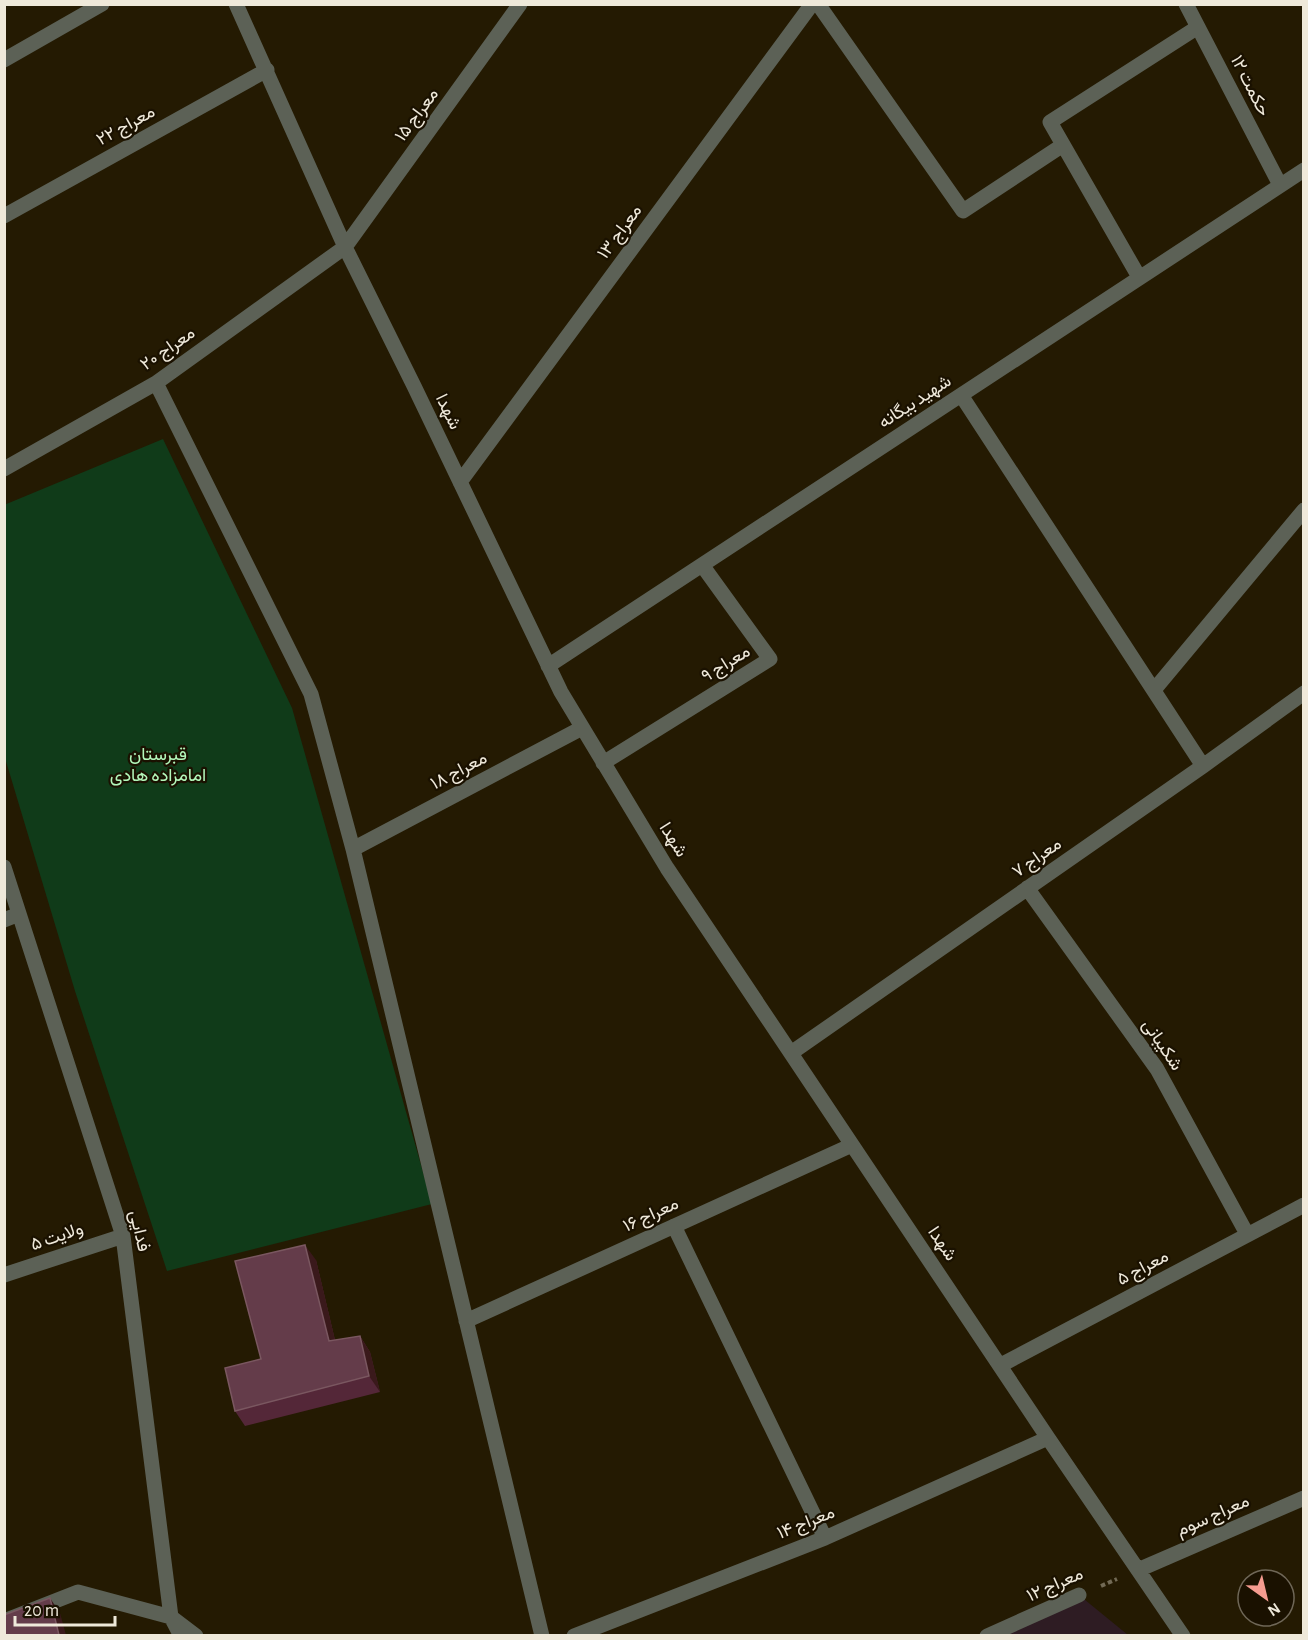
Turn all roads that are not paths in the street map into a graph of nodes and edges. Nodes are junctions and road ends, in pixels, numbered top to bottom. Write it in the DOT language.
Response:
graph roads {
  1 [pos="102,4"];
  2 [pos="236,4"];
  3 [pos="520,4"];
  4 [pos="812,4"];
  5 [pos="818,4"];
  6 [pos="1186,4"];
  7 [pos="1198,27"];
  8 [pos="4,60"];
  9 [pos="267,70"];
  10 [pos="1063,146"];
  11 [pos="1304,170"];
  12 [pos="1280,185"];
  13 [pos="4,216"];
  14 [pos="345,247"];
  15 [pos="1139,277"];
  16 [pos="156,383"];
  17 [pos="961,395"];
  18 [pos="4,469"];
  19 [pos="460,482"];
  20 [pos="1304,510"];
  21 [pos="702,565"];
  22 [pos="548,666"];
  23 [pos="1154,690"];
  24 [pos="1302,698"];
  25 [pos="582,728"];
  26 [pos="603,763"];
  27 [pos="1203,766"];
  28 [pos="353,849"];
  29 [pos="4,867"];
  30 [pos="1027,888"];
  31 [pos="20,914"];
  32 [pos="4,920"];
  33 [pos="791,1053"];
  34 [pos="852,1145"];
  35 [pos="1304,1205"];
  36 [pos="674,1226"];
  37 [pos="1247,1234"];
  38 [pos="123,1236"];
  39 [pos="4,1275"];
  40 [pos="466,1321"];
  41 [pos="1001,1365"];
  42 [pos="1048,1438"];
  43 [pos="1304,1498"];
  44 [pos="825,1538"];
  45 [pos="1138,1570"];
  46 [pos="1079,1595"];
  47 [pos="171,1617"];
  48 [pos="4,1621"];
  49 [pos="181,1635"];
  50 [pos="196,1635"];
  51 [pos="542,1635"];
  52 [pos="574,1635"];
  53 [pos="987,1635"];
  54 [pos="1183,1635"];
  1 -- 8 [label="street"];
  2 -- 9 [label="street, شهدا"];
  3 -- 14 [label="street, معراج ۱۵"];
  4 -- 19 [label="street, معراج ۱۳"];
  5 -- 10 [label="street"];
  6 -- 7 [label="street, حکمت ۱۲"];
  7 -- 10 [label="street"];
  7 -- 12 [label="street, حکمت ۱۲"];
  9 -- 13 [label="street, معراج ۲۲"];
  9 -- 14 [label="street, شهدا"];
  10 -- 15 [label="street"];
  11 -- 12 [label="street, شهید بیگانه"];
  12 -- 15 [label="street, شهید بیگانه"];
  14 -- 16 [label="street, معراج ۲۰"];
  14 -- 19 [label="street, شهدا"];
  15 -- 17 [label="street, شهید بیگانه"];
  16 -- 18 [label="street, معراج ۲۰"];
  16 -- 28 [label="street"];
  17 -- 21 [label="street, شهید بیگانه"];
  17 -- 23 [label="street"];
  19 -- 22 [label="street, شهدا"];
  20 -- 23 [label="street"];
  21 -- 22 [label="street, شهید بیگانه"];
  21 -- 26 [label="street, معراج ۹"];
  22 -- 25 [label="street, شهدا"];
  23 -- 27 [label="street"];
  24 -- 27 [label="street, معراج ۷"];
  25 -- 26 [label="street, شهدا"];
  25 -- 28 [label="street, معراج ۱۸"];
  26 -- 33 [label="street, شهدا"];
  27 -- 30 [label="street, معراج ۷"];
  28 -- 40 [label="street"];
  29 -- 31 [label="street, فدایی"];
  30 -- 33 [label="street, معراج ۷"];
  30 -- 37 [label="street, شکیبانی"];
  31 -- 32 [label="street"];
  31 -- 38 [label="street, فدایی"];
  33 -- 34 [label="street, شهدا"];
  34 -- 36 [label="street, معراج ۱۶"];
  34 -- 41 [label="street, شهدا"];
  35 -- 37 [label="street, معراج ۵"];
  36 -- 40 [label="street, معراج ۱۶"];
  36 -- 44 [label="street"];
  37 -- 41 [label="street, معراج ۵"];
  38 -- 39 [label="street, ولایت ۵"];
  38 -- 47 [label="street, فدایی"];
  40 -- 51 [label="street"];
  41 -- 42 [label="street, شهدا"];
  42 -- 44 [label="street, معراج ۱۴"];
  42 -- 45 [label="street, شهدا"];
  43 -- 45 [label="street, معراج سوم"];
  44 -- 52 [label="street, معراج ۱۴"];
  45 -- 54 [label="street, شهدا"];
  46 -- 53 [label="street, معراج ۱۲"];
  47 -- 48 [label="street"];
  47 -- 49 [label="street"];
  47 -- 50 [label="street"];
}
